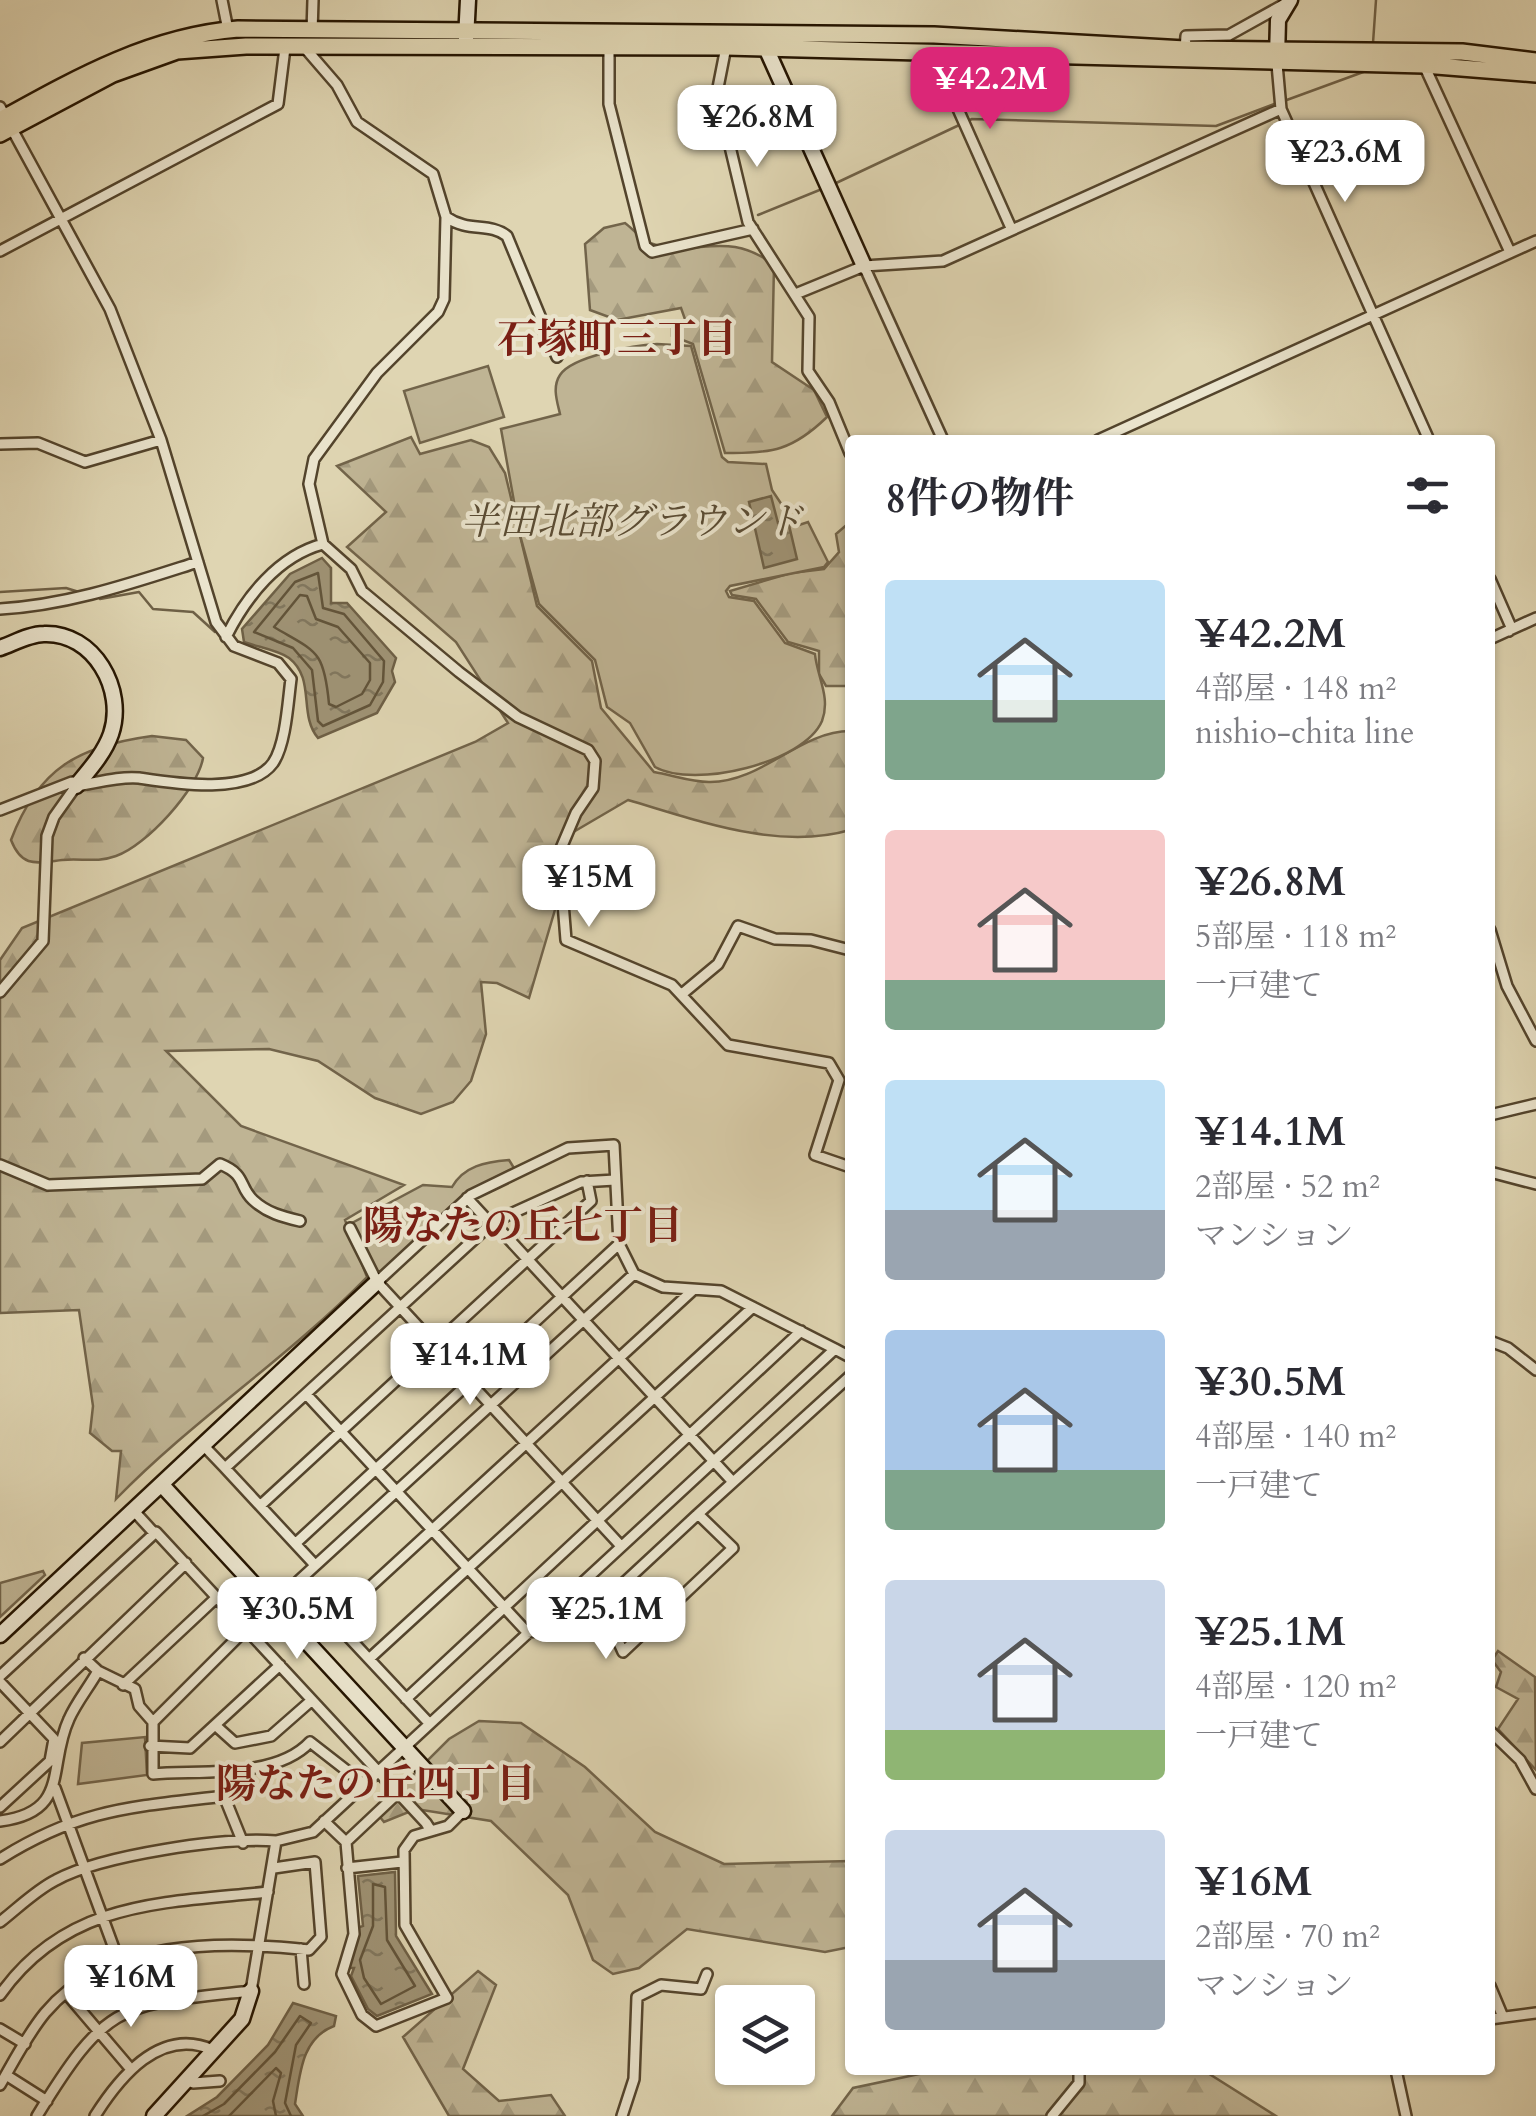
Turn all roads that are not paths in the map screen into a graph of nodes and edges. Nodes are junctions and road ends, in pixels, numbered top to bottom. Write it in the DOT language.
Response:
graph roads {
  1 [pos="222,0"];
  2 [pos="313,0"];
  3 [pos="468,0"];
  4 [pos="1289,0"];
  5 [pos="228,30"];
  6 [pos="466,31"];
  7 [pos="312,32"];
  8 [pos="762,40"];
  9 [pos="726,47"];
  10 [pos="286,48"];
  11 [pos="305,48"];
  12 [pos="466,48"];
  13 [pos="609,48"];
  14 [pos="1185,49"];
  15 [pos="933,52"];
  16 [pos="1277,57"];
  17 [pos="1373,58"];
  18 [pos="1536,61"];
  19 [pos="1424,65"];
  20 [pos="1536,74"];
  21 [pos="1281,109"];
  22 [pos="4,121"];
  23 [pos="446,217"];
  24 [pos="60,218"];
  25 [pos="1011,228"];
  26 [pos="752,229"];
  27 [pos="1536,241"];
  28 [pos="0,251"];
  29 [pos="1510,252"];
  30 [pos="864,266"];
  31 [pos="798,293"];
  32 [pos="1374,317"];
  33 [pos="557,358"];
  34 [pos="940,435"];
  35 [pos="1109,435"];
  36 [pos="1426,435"];
  37 [pos="161,440"];
  38 [pos="845,441"];
  39 [pos="0,444"];
  40 [pos="323,544"];
  41 [pos="198,562"];
  42 [pos="1495,590"];
  43 [pos="0,610"];
  44 [pos="1536,618"];
  45 [pos="1509,630"];
  46 [pos="226,637"];
  47 [pos="1495,637"];
  48 [pos="0,648"];
  49 [pos="76,786"];
  50 [pos="0,810"];
  51 [pos="1495,946"];
  52 [pos="845,949"];
  53 [pos="0,992"];
  54 [pos="682,994"];
  55 [pos="1536,1041"];
  56 [pos="1536,1104"];
  57 [pos="1495,1114"];
  58 [pos="0,1165"];
  59 [pos="845,1165"];
  60 [pos="1495,1173"];
  61 [pos="616,1180"];
  62 [pos="586,1182"];
  63 [pos="1536,1184"];
  64 [pos="467,1198"];
  65 [pos="300,1221"];
  66 [pos="492,1223"];
  67 [pos="350,1228"];
  68 [pos="619,1244"];
  69 [pos="526,1261"];
  70 [pos="634,1274"];
  71 [pos="378,1282"];
  72 [pos="692,1291"];
  73 [pos="560,1298"];
  74 [pos="753,1307"];
  75 [pos="399,1308"];
  76 [pos="582,1322"];
  77 [pos="801,1332"];
  78 [pos="1495,1343"];
  79 [pos="435,1344"];
  80 [pos="836,1349"];
  81 [pos="845,1354"];
  82 [pos="618,1361"];
  83 [pos="1536,1370"];
  84 [pos="845,1381"];
  85 [pos="470,1382"];
  86 [pos="306,1394"];
  87 [pos="654,1399"];
  88 [pos="492,1405"];
  89 [pos="342,1432"];
  90 [pos="690,1438"];
  91 [pos="527,1444"];
  92 [pos="204,1446"];
  93 [pos="713,1462"];
  94 [pos="225,1468"];
  95 [pos="376,1468"];
  96 [pos="562,1482"];
  97 [pos="734,1482"];
  98 [pos="162,1485"];
  99 [pos="398,1492"];
  100 [pos="262,1504"];
  101 [pos="134,1511"];
  102 [pos="698,1514"];
  103 [pos="597,1520"];
  104 [pos="434,1531"];
  105 [pos="155,1534"];
  106 [pos="296,1543"];
  107 [pos="621,1546"];
  108 [pos="186,1563"];
  109 [pos="315,1566"];
  110 [pos="469,1569"];
  111 [pos="297,1582"];
  112 [pos="578,1586"];
  113 [pos="217,1597"];
  114 [pos="273,1604"];
  115 [pos="503,1606"];
  116 [pos="598,1606"];
  117 [pos="333,1621"];
  118 [pos="611,1624"];
  119 [pos="246,1629"];
  120 [pos="527,1632"];
  121 [pos="0,1635"];
  122 [pos="84,1658"];
  123 [pos="369,1659"];
  124 [pos="280,1665"];
  125 [pos="98,1671"];
  126 [pos="0,1679"];
  127 [pos="123,1686"];
  128 [pos="406,1698"];
  129 [pos="312,1700"];
  130 [pos="30,1714"];
  131 [pos="153,1722"];
  132 [pos="428,1722"];
  133 [pos="215,1725"];
  134 [pos="1495,1736"];
  135 [pos="0,1742"];
  136 [pos="150,1746"];
  137 [pos="403,1746"];
  138 [pos="377,1771"];
  139 [pos="364,1784"];
  140 [pos="55,1788"];
  141 [pos="1536,1789"];
  142 [pos="398,1793"];
  143 [pos="0,1807"];
  144 [pos="462,1811"];
  145 [pos="0,1820"];
  146 [pos="68,1821"];
  147 [pos="324,1821"];
  148 [pos="431,1831"];
  149 [pos="276,1842"];
  150 [pos="346,1842"];
  151 [pos="243,1843"];
  152 [pos="0,1859"];
  153 [pos="402,1862"];
  154 [pos="88,1868"];
  155 [pos="274,1868"];
  156 [pos="347,1868"];
  157 [pos="268,1892"];
  158 [pos="102,1917"];
  159 [pos="0,1922"];
  160 [pos="259,1945"];
  161 [pos="301,1949"];
  162 [pos="119,1962"];
  163 [pos="707,1974"];
  164 [pos="304,1984"];
  165 [pos="251,1990"];
  166 [pos="66,1993"];
  167 [pos="0,1995"];
  168 [pos="1495,1998"];
  169 [pos="1536,2013"];
  170 [pos="1503,2017"];
  171 [pos="1495,2018"];
  172 [pos="0,2029"];
  173 [pos="97,2031"];
  174 [pos="25,2044"];
  175 [pos="212,2050"];
  176 [pos="129,2067"];
  177 [pos="1079,2075"];
  178 [pos="1397,2075"];
  179 [pos="2,2081"];
  180 [pos="190,2081"];
  181 [pos="220,2081"];
  182 [pos="200,2097"];
  183 [pos="47,2101"];
  184 [pos="37,2116"];
  185 [pos="94,2116"];
  186 [pos="154,2116"];
  187 [pos="622,2116"];
  188 [pos="1052,2116"];
  189 [pos="1406,2116"];
  1 -- 5 [label="street"];
  2 -- 7 [label="street"];
  3 -- 6 [label="street"];
  4 -- 14 [label="street"];
  4 -- 16 [label="street"];
  5 -- 7 [label="main road"];
  5 -- 22 [label="main road"];
  6 -- 7 [label="main road"];
  6 -- 8 [label="main road"];
  6 -- 12 [label="street"];
  8 -- 9 [label="main road"];
  8 -- 14 [label="main road"];
  8 -- 15 [label="main road"];
  8 -- 30 [label="street"];
  9 -- 13 [label="main road"];
  9 -- 26 [label="street"];
  10 -- 11 [label="main road"];
  10 -- 22 [label="main road"];
  10 -- 24 [label="street"];
  11 -- 12 [label="main road"];
  11 -- 23 [label="street"];
  12 -- 13 [label="main road"];
  13 -- 26 [label="street"];
  14 -- 16 [label="main road"];
  15 -- 16 [label="main road"];
  15 -- 25 [label="street"];
  16 -- 17 [label="main road"];
  16 -- 21 [label="street"];
  17 -- 18 [label="main road"];
  17 -- 19 [label="main road"];
  19 -- 20 [label="main road"];
  19 -- 29 [label="street"];
  21 -- 25 [label="street"];
  21 -- 32 [label="street"];
  22 -- 24 [label="street"];
  23 -- 33 [label="street"];
  23 -- 40 [label="street"];
  24 -- 28 [label="street"];
  24 -- 37 [label="street"];
  25 -- 30 [label="street"];
  26 -- 31 [label="street"];
  27 -- 29 [label="street"];
  29 -- 32 [label="street"];
  30 -- 31 [label="street"];
  30 -- 34 [label="street"];
  31 -- 38 [label="street"];
  32 -- 35 [label="street"];
  32 -- 36 [label="street"];
  37 -- 39 [label="street"];
  37 -- 41 [label="street"];
  40 -- 46 [label="street"];
  40 -- 54 [label="street"];
  41 -- 43 [label="street"];
  41 -- 46 [label="street"];
  42 -- 45 [label="street"];
  44 -- 45 [label="street"];
  45 -- 47 [label="street"];
  46 -- 49 [label="street"];
  48 -- 49 [label="street"];
  49 -- 50 [label="street"];
  49 -- 53 [label="street"];
  51 -- 55 [label="street"];
  52 -- 54 [label="street"];
  54 -- 59 [label="street"];
  56 -- 57 [label="street"];
  58 -- 65 [label="street"];
  60 -- 63 [label="street"];
  61 -- 62 [label="street"];
  61 -- 64 [label="street"];
  61 -- 68 [label="street"];
  62 -- 66 [label="street"];
  62 -- 69 [label="street"];
  64 -- 66 [label="street"];
  64 -- 71 [label="street"];
  66 -- 69 [label="street"];
  66 -- 75 [label="street"];
  67 -- 71 [label="street"];
  68 -- 70 [label="street"];
  68 -- 73 [label="street"];
  69 -- 73 [label="street"];
  69 -- 79 [label="street"];
  70 -- 72 [label="street"];
  70 -- 76 [label="street"];
  71 -- 75 [label="street"];
  71 -- 92 [label="street"];
  72 -- 74 [label="street"];
  72 -- 82 [label="street"];
  73 -- 76 [label="street"];
  73 -- 85 [label="street"];
  74 -- 77 [label="street"];
  74 -- 87 [label="street"];
  75 -- 79 [label="street"];
  75 -- 86 [label="street"];
  76 -- 82 [label="street"];
  76 -- 88 [label="street"];
  77 -- 80 [label="street"];
  77 -- 90 [label="street"];
  78 -- 83 [label="street"];
  79 -- 85 [label="street"];
  79 -- 89 [label="street"];
  80 -- 81 [label="street"];
  80 -- 93 [label="street"];
  82 -- 87 [label="street"];
  82 -- 91 [label="street"];
  84 -- 97 [label="street"];
  85 -- 88 [label="street"];
  85 -- 95 [label="street"];
  86 -- 89 [label="street"];
  86 -- 94 [label="street"];
  87 -- 90 [label="street"];
  87 -- 96 [label="street"];
  88 -- 91 [label="street"];
  88 -- 99 [label="street"];
  89 -- 95 [label="street"];
  89 -- 100 [label="street"];
  90 -- 93 [label="street"];
  90 -- 103 [label="street"];
  91 -- 96 [label="street"];
  91 -- 104 [label="street"];
  92 -- 94 [label="street"];
  92 -- 98 [label="street"];
  93 -- 97 [label="street"];
  93 -- 107 [label="street"];
  94 -- 100 [label="street"];
  95 -- 99 [label="street"];
  95 -- 106 [label="street"];
  96 -- 103 [label="street"];
  96 -- 110 [label="street"];
  97 -- 102 [label="street"];
  98 -- 101 [label="street"];
  98 -- 114 [label="street"];
  99 -- 104 [label="street"];
  99 -- 109 [label="street"];
  100 -- 106 [label="street"];
  101 -- 105 [label="street"];
  101 -- 121 [label="street"];
  102 -- 116 [label="street"];
  102 -- 118 [label="street"];
  103 -- 107 [label="street"];
  103 -- 115 [label="street"];
  104 -- 110 [label="street"];
  104 -- 117 [label="street"];
  105 -- 108 [label="street"];
  105 -- 126 [label="street"];
  106 -- 109 [label="street"];
  107 -- 112 [label="street"];
  108 -- 113 [label="street"];
  108 -- 122 [label="street"];
  109 -- 111 [label="street"];
  110 -- 115 [label="street"];
  110 -- 123 [label="street"];
  111 -- 114 [label="street"];
  111 -- 117 [label="street"];
  112 -- 116 [label="street"];
  112 -- 120 [label="street"];
  113 -- 119 [label="street"];
  113 -- 127 [label="street"];
  114 -- 119 [label="street"];
  114 -- 137 [label="street"];
  115 -- 120 [label="street"];
  115 -- 128 [label="street"];
  116 -- 118 [label="street"];
  117 -- 123 [label="street"];
  118 -- 120 [label="street"];
  119 -- 124 [label="street"];
  119 -- 131 [label="street"];
  120 -- 132 [label="street"];
  122 -- 125 [label="street"];
  122 -- 130 [label="street"];
  123 -- 128 [label="street"];
  124 -- 129 [label="street"];
  124 -- 133 [label="street"];
  125 -- 127 [label="street"];
  125 -- 140 [label="street"];
  126 -- 130 [label="street"];
  127 -- 131 [label="street"];
  128 -- 132 [label="street"];
  129 -- 133 [label="street"];
  129 -- 138 [label="street"];
  130 -- 135 [label="street"];
  130 -- 143 [label="street"];
  131 -- 136 [label="street"];
  132 -- 137 [label="street"];
  133 -- 136 [label="street"];
  134 -- 141 [label="street"];
  136 -- 139 [label="street"];
  137 -- 138 [label="street"];
  137 -- 144 [label="street"];
  138 -- 139 [label="street"];
  138 -- 142 [label="street"];
  139 -- 147 [label="street"];
  140 -- 145 [label="street"];
  140 -- 146 [label="street"];
  142 -- 148 [label="street"];
  142 -- 150 [label="street"];
  144 -- 148 [label="street"];
  146 -- 151 [label="street"];
  146 -- 152 [label="street"];
  146 -- 154 [label="street"];
  147 -- 149 [label="street"];
  147 -- 150 [label="street"];
  148 -- 153 [label="street"];
  149 -- 151 [label="street"];
  149 -- 155 [label="street"];
  150 -- 156 [label="street"];
  151 -- 154 [label="street"];
  153 -- 156 [label="street"];
  153 -- 156 [label="street"];
  154 -- 158 [label="street"];
  154 -- 159 [label="street"];
  155 -- 157 [label="street"];
  155 -- 161 [label="street"];
  157 -- 158 [label="street"];
  157 -- 160 [label="street"];
  158 -- 162 [label="street"];
  158 -- 167 [label="street"];
  160 -- 161 [label="street"];
  160 -- 162 [label="street"];
  160 -- 165 [label="street"];
  161 -- 164 [label="street"];
  162 -- 166 [label="street"];
  163 -- 187 [label="street"];
  165 -- 173 [label="street"];
  165 -- 175 [label="street"];
  166 -- 173 [label="street"];
  166 -- 174 [label="street"];
  168 -- 170 [label="street"];
  169 -- 170 [label="street"];
  170 -- 171 [label="street"];
  172 -- 174 [label="street"];
  173 -- 176 [label="street"];
  173 -- 183 [label="street"];
  174 -- 179 [label="street"];
  175 -- 176 [label="street"];
  175 -- 180 [label="street"];
  176 -- 185 [label="street"];
  177 -- 188 [label="street"];
  178 -- 189 [label="street"];
  179 -- 183 [label="street"];
  180 -- 181 [label="street"];
  180 -- 182 [label="street"];
  180 -- 186 [label="street"];
  183 -- 184 [label="street"];
}
